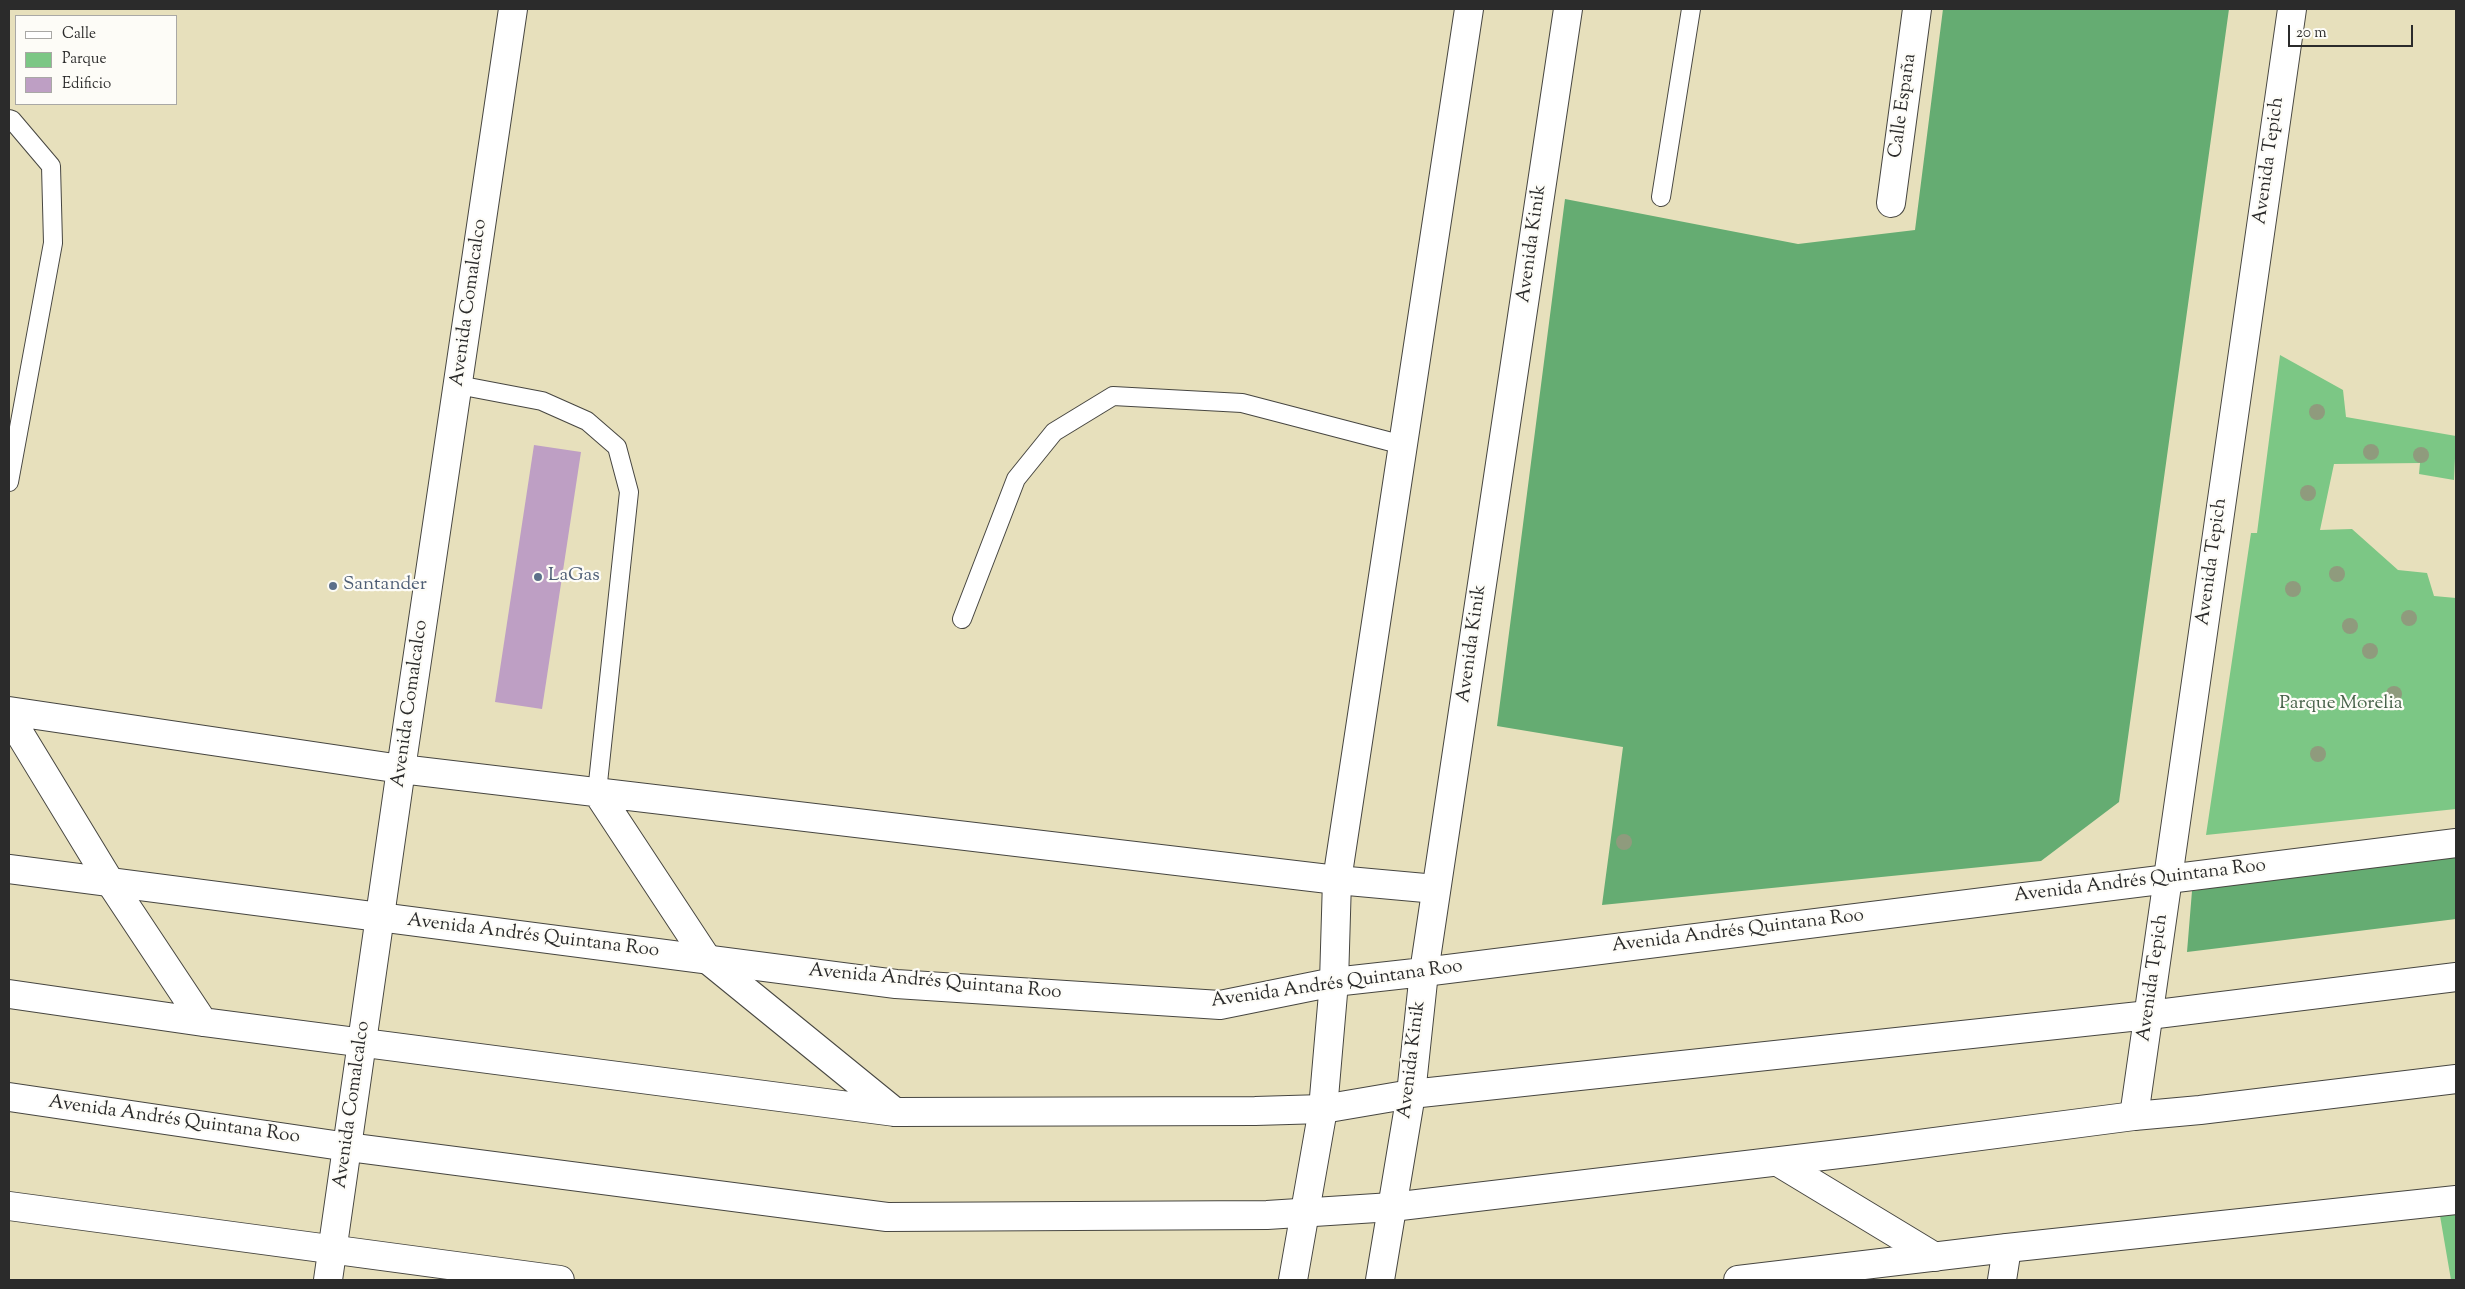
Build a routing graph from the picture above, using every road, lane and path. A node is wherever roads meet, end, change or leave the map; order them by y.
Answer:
1 (513, 9) edge
2 (1469, 9) edge
3 (1568, 9) edge
4 (1691, 9) edge
5 (1917, 9) edge
6 (2292, 9) edge
7 (9, 119) edge
8 (1661, 197) dead end
9 (1891, 203) dead end
10 (458, 385) junction
11 (1403, 444) junction
12 (9, 482) edge
13 (962, 619) dead end
14 (9, 711) edge
15 (9, 716) edge
16 (401, 768) junction
17 (597, 792) junction
18 (2456, 843) edge
19 (9, 868) edge
20 (2168, 878) junction
21 (1337, 880) junction
22 (110, 882) junction
23 (1436, 890) junction
24 (379, 917) junction
25 (707, 959) junction
26 (1424, 972) junction
27 (2456, 977) edge
28 (1334, 982) junction
29 (9, 994) edge
30 (2149, 1015) junction
31 (203, 1022) junction
32 (362, 1043) junction
33 (2456, 1079) edge
34 (1411, 1094) junction
35 (9, 1097) edge
36 (1323, 1109) junction
37 (895, 1112) junction
38 (2134, 1116) junction
39 (348, 1147) junction
40 (1778, 1162) junction
41 (2456, 1200) edge
42 (9, 1206) edge
43 (1392, 1207) junction
44 (1305, 1213) junction
45 (2007, 1248) junction
46 (332, 1250) junction
47 (1935, 1257) junction
48 (328, 1280) edge
49 (560, 1280) edge
50 (1293, 1280) edge
51 (1380, 1280) edge
52 (1738, 1280) edge
53 (2002, 1280) edge

1 - 10 street, Avenida Comalcalco
2 - 11 street
3 - 23 street, Avenida Kinik
4 - 8 lane
5 - 9 street, Calle España
6 - 20 street, Avenida Tepich
7 - 12 lane
10 - 16 street, Avenida Comalcalco
10 - 17 lane
11 - 13 lane
11 - 21 street
14 - 16 street
15 - 22 street
16 - 17 street
16 - 24 street, Avenida Comalcalco
17 - 21 street
17 - 25 street
18 - 20 street, Avenida Andrés Quintana Roo
19 - 22 street, Avenida Andrés Quintana Roo
20 - 26 street, Avenida Andrés Quintana Roo
20 - 30 street, Avenida Tepich
21 - 23 street
21 - 28 street
22 - 24 street, Avenida Andrés Quintana Roo
22 - 31 street
23 - 26 street, Avenida Kinik
24 - 25 street, Avenida Andrés Quintana Roo
24 - 32 street, Avenida Comalcalco
25 - 28 street, Avenida Andrés Quintana Roo
25 - 37 street
26 - 28 street, Avenida Andrés Quintana Roo
26 - 34 street, Avenida Kinik
27 - 30 street
28 - 36 street
29 - 31 street
30 - 34 street
30 - 38 street, Avenida Tepich
31 - 32 street
32 - 37 street
32 - 39 street, Avenida Comalcalco
33 - 38 street, Avenida Andrés Quintana Roo
34 - 36 street
34 - 43 street, Avenida Kinik
35 - 39 street, Avenida Andrés Quintana Roo
36 - 37 street
36 - 44 street
38 - 40 street, Avenida Andrés Quintana Roo
39 - 44 street, Avenida Andrés Quintana Roo
39 - 46 street, Avenida Comalcalco
40 - 43 street, Avenida Andrés Quintana Roo
40 - 47 street
41 - 45 street
42 - 46 street
43 - 44 street, Avenida Andrés Quintana Roo
43 - 51 street, Avenida Kinik
44 - 50 street
45 - 47 street
45 - 53 street
46 - 48 street, Avenida Comalcalco
46 - 49 street
47 - 52 street

